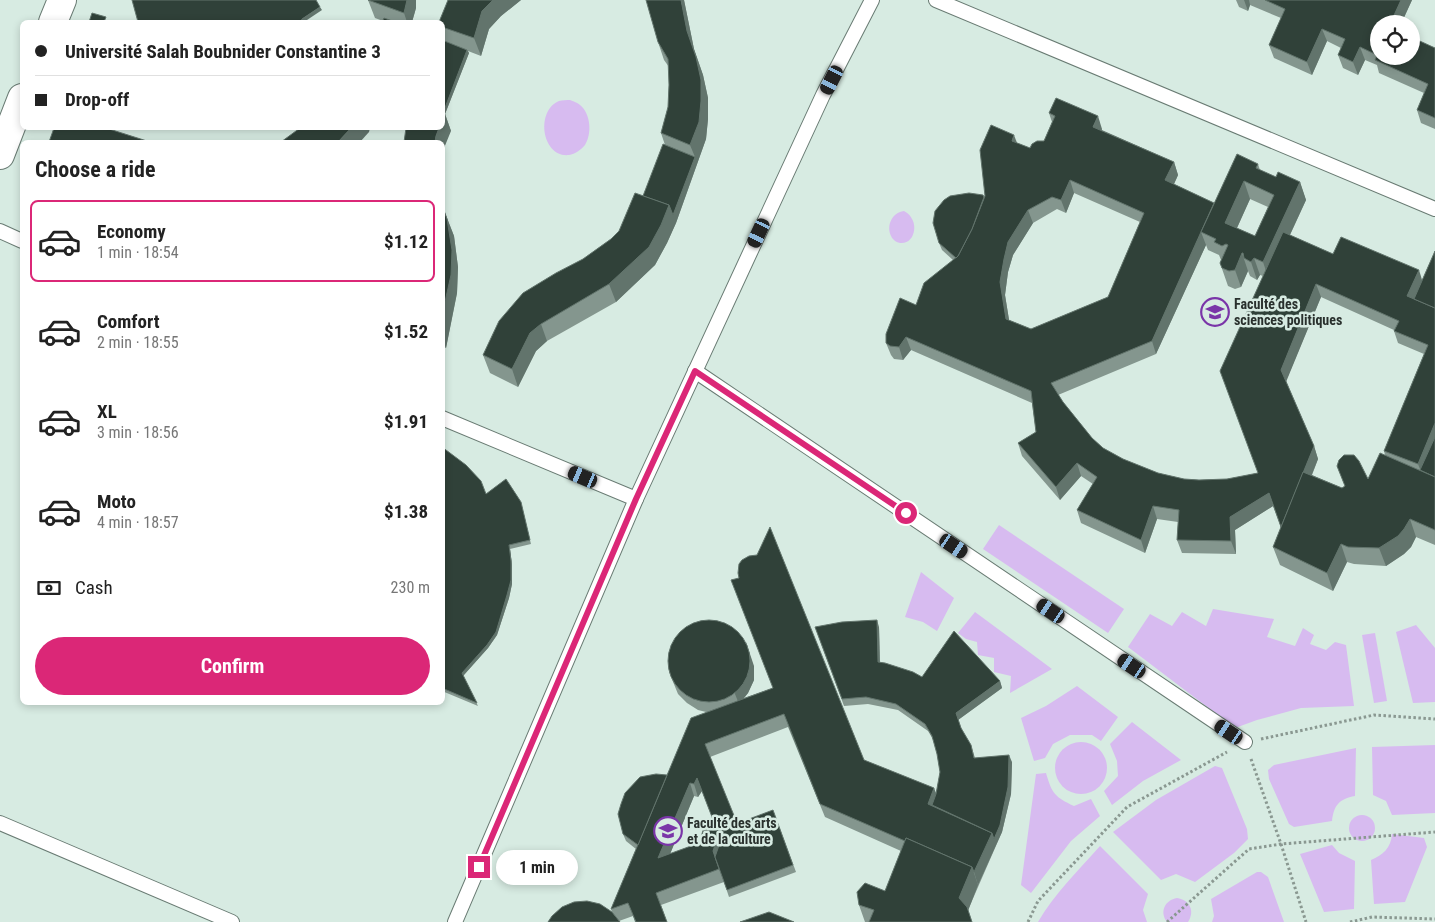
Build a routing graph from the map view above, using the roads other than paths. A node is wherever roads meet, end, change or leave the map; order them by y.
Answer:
1 (62, 0) edge
2 (872, 0) edge
3 (936, 0) edge
4 (54, 20) edge
5 (20, 103) edge
6 (0, 154) edge
7 (1435, 209) edge
8 (0, 231) edge
9 (20, 241) edge
10 (695, 371) junction
11 (445, 419) edge
12 (636, 499) junction
13 (1245, 742) road end
14 (0, 822) edge
15 (232, 922) edge
16 (456, 922) edge

1 - 4 main road
2 - 10 lane
3 - 7 lane
5 - 6 main road
8 - 9 lane
10 - 12 lane
10 - 13 lane
11 - 12 lane
12 - 16 lane
14 - 15 lane

